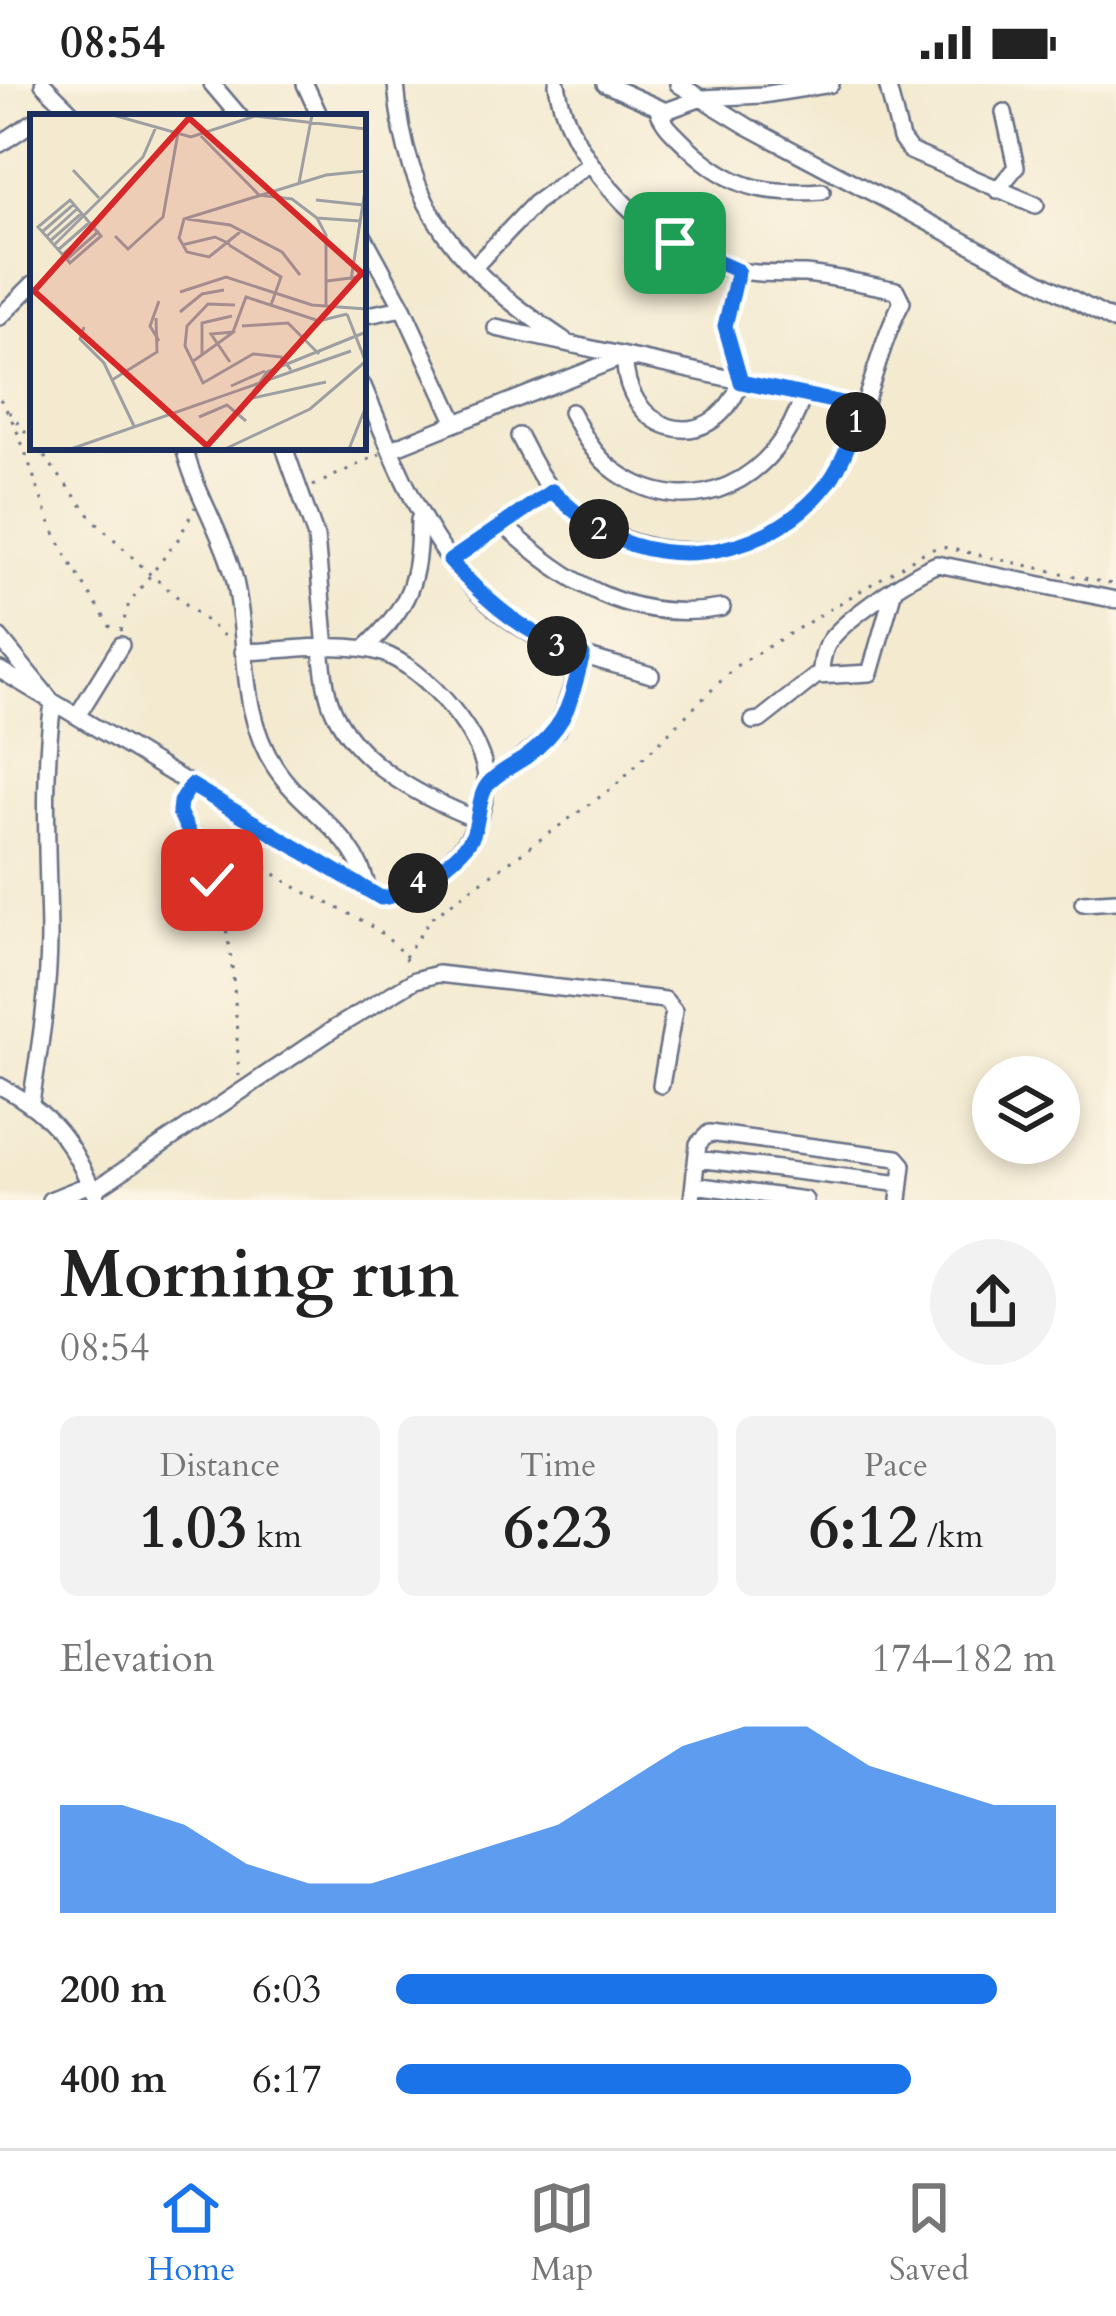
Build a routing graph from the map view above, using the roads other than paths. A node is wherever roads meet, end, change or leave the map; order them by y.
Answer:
1 (44, 84) edge
2 (304, 84) edge
3 (396, 84) edge
4 (556, 84) edge
5 (604, 84) edge
6 (678, 84) edge
7 (887, 84) edge
8 (820, 85) edge
9 (219, 87) edge
10 (702, 98) junction
11 (61, 104) junction
12 (658, 110) junction
13 (1004, 112) dead end
14 (46, 114) edge
15 (73, 114) edge
16 (233, 114) edge
17 (319, 114) edge
18 (30, 124) edge
19 (0, 144) edge
20 (590, 163) junction
21 (997, 190) junction
22 (822, 191) dead end
23 (1036, 205) dead end
24 (366, 240) edge
25 (472, 268) junction
26 (738, 271) junction
27 (30, 287) edge
28 (403, 308) junction
29 (366, 315) edge
30 (0, 317) edge
31 (1116, 322) edge
32 (496, 328) dead end
33 (572, 345) junction
34 (625, 356) junction
35 (741, 382) junction
36 (366, 393) edge
37 (803, 394) junction
38 (861, 407) junction
39 (571, 412) dead end
40 (456, 423) junction
41 (519, 436) dead end
42 (391, 449) junction
43 (185, 450) edge
44 (285, 450) edge
45 (552, 491) junction
46 (419, 518) junction
47 (502, 523) junction
48 (450, 561) junction
49 (893, 592) junction
50 (1116, 600) edge
51 (722, 608) dead end
52 (0, 638) edge
53 (121, 645) road end
54 (324, 649) junction
55 (364, 649) junction
56 (243, 652) junction
57 (583, 655) junction
58 (0, 670) edge
59 (820, 674) junction
60 (651, 675) dead end
61 (53, 703) junction
62 (77, 716) junction
63 (753, 721) dead end
64 (486, 786) junction
65 (478, 820) junction
66 (368, 891) junction
67 (1116, 901) edge
68 (1083, 903) dead end
69 (661, 1085) dead end
70 (0, 1086) edge
71 (31, 1102) junction
72 (697, 1159) junction
73 (94, 1192) edge
74 (693, 1192) edge
75 (900, 1192) edge
76 (50, 1200) edge
77 (806, 1200) edge

1 - 11 street
2 - 17 street
3 - 25 street
4 - 20 street
5 - 12 street
6 - 10 street
7 - 21 street
8 - 10 street
9 - 16 street
10 - 12 street
10 - 31 street
11 - 14 street
11 - 15 street
12 - 22 street
13 - 21 street
18 - 19 street
20 - 25 street
20 - 26 street
21 - 23 street
24 - 28 street
25 - 33 street
26 - 35 street
26 - 38 street
27 - 30 street
28 - 29 street
28 - 40 street
32 - 33 street
33 - 34 street
34 - 35 street
34 - 35 street
34 - 40 street
35 - 37 street
36 - 42 street
37 - 38 street
37 - 39 street
38 - 45 street
40 - 42 street
41 - 45 street
42 - 46 street
43 - 56 street
44 - 54 street
45 - 47 street
46 - 48 street
46 - 55 street
47 - 48 street
47 - 51 street
48 - 57 street
49 - 50 street
49 - 59 street
49 - 59 street
52 - 61 street
53 - 62 street
54 - 55 street
54 - 56 street
54 - 65 street
55 - 64 street
56 - 66 street
57 - 60 street
57 - 64 street
58 - 61 street
59 - 63 street
61 - 62 street
61 - 71 street
62 - 66 street
64 - 65 street
65 - 66 street
67 - 68 street
69 - 73 street
70 - 71 street
71 - 73 street
72 - 74 street
72 - 75 street
72 - 75 street
73 - 76 street
74 - 77 street

